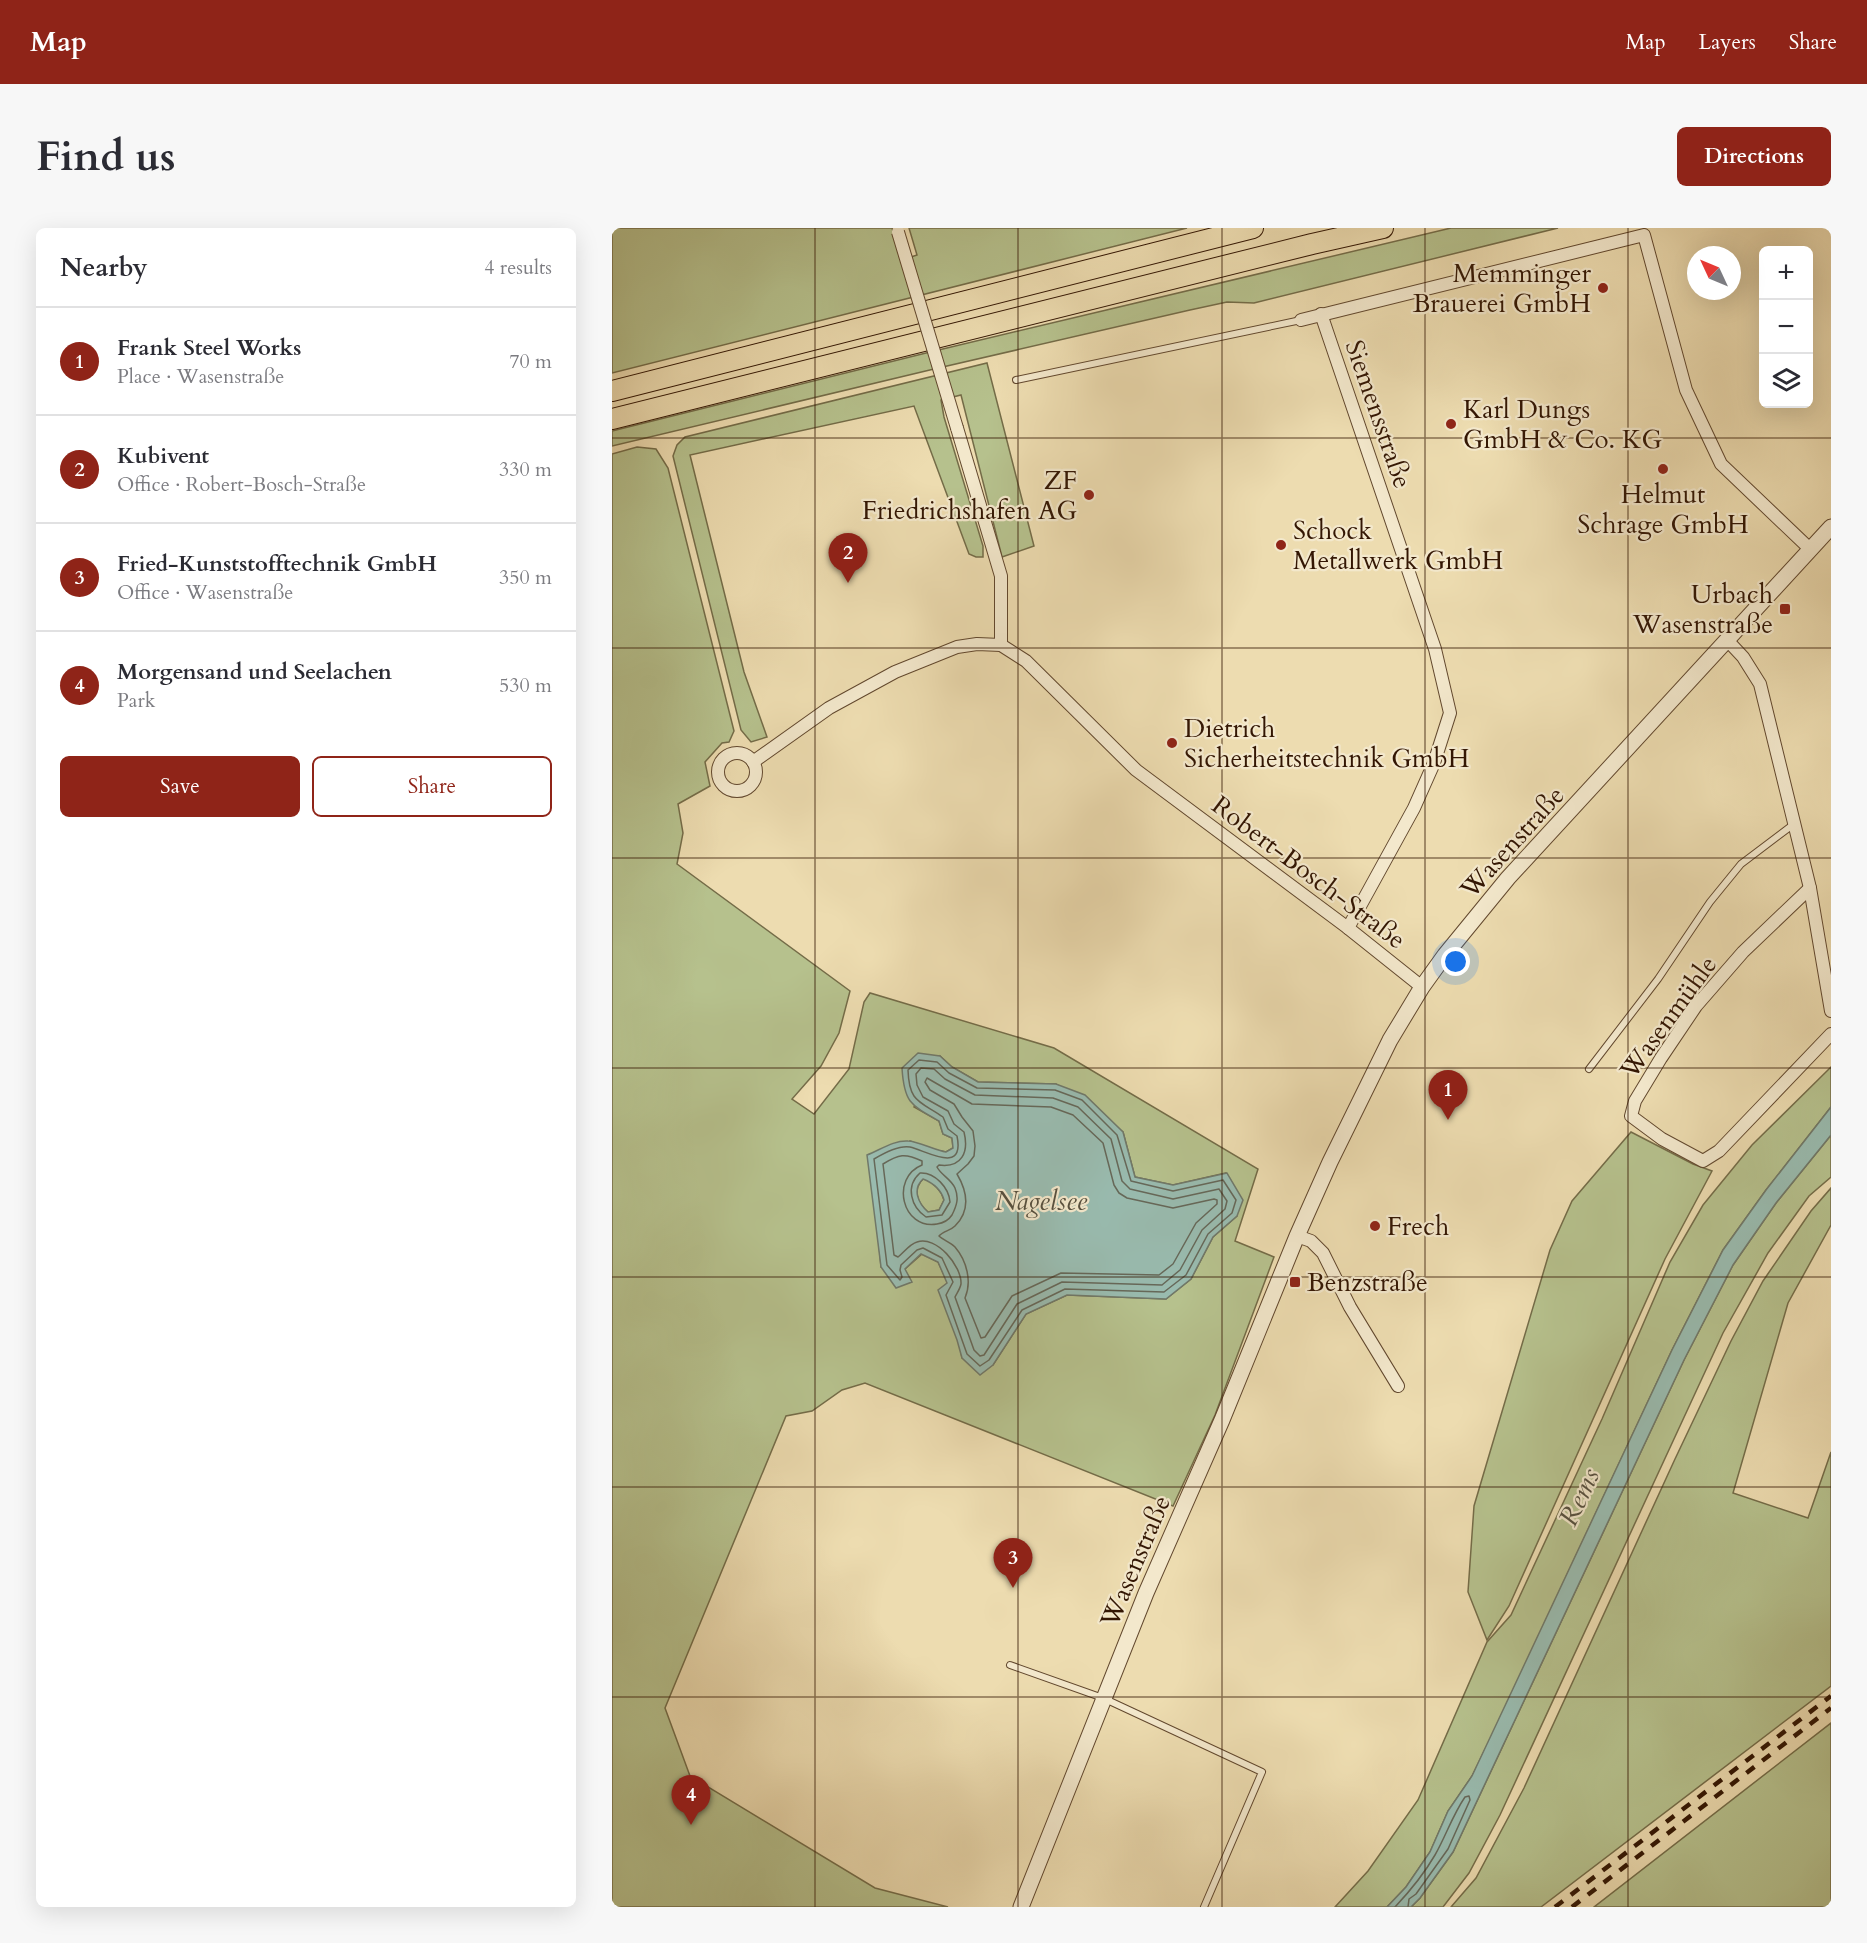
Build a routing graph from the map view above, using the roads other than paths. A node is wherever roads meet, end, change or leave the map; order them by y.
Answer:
1 (1253, 228) edge
2 (1383, 228) edge
3 (898, 230) edge
4 (1321, 314) junction
5 (1301, 320) joint
6 (1016, 380) dead end
7 (612, 391) edge
8 (612, 419) edge
9 (1831, 527) edge
10 (1810, 549) junction
11 (1728, 641) junction
12 (1001, 645) junction
13 (753, 762) dead end
14 (1794, 823) junction
15 (1810, 888) junction
16 (1348, 928) junction
17 (1422, 987) junction
18 (1831, 1011) edge
19 (1831, 1034) edge
20 (1589, 1069) dead end
21 (1297, 1236) junction
22 (1398, 1386) dead end
23 (1010, 1665) dead end
24 (1103, 1698) junction
25 (1021, 1907) edge
26 (1204, 1907) edge

1 - 7 highway
2 - 8 highway
3 - 12 street, bridge
4 - 5 street
4 - 10 street
4 - 16 street, Siemensstraße
5 - 6 lane
9 - 10 street, Wasenstraße
10 - 11 street, Wasenstraße
11 - 14 street
11 - 17 street, Wasenstraße
12 - 13 street
12 - 16 street, Robert-Bosch-Straße
14 - 15 street
14 - 20 lane
15 - 18 street
15 - 19 street, Wasenmühle
16 - 17 street, Robert-Bosch-Straße
17 - 21 street, Wasenstraße
21 - 22 street
21 - 24 street, Wasenstraße
23 - 24 lane
24 - 25 street, Wasenstraße
24 - 26 lane

